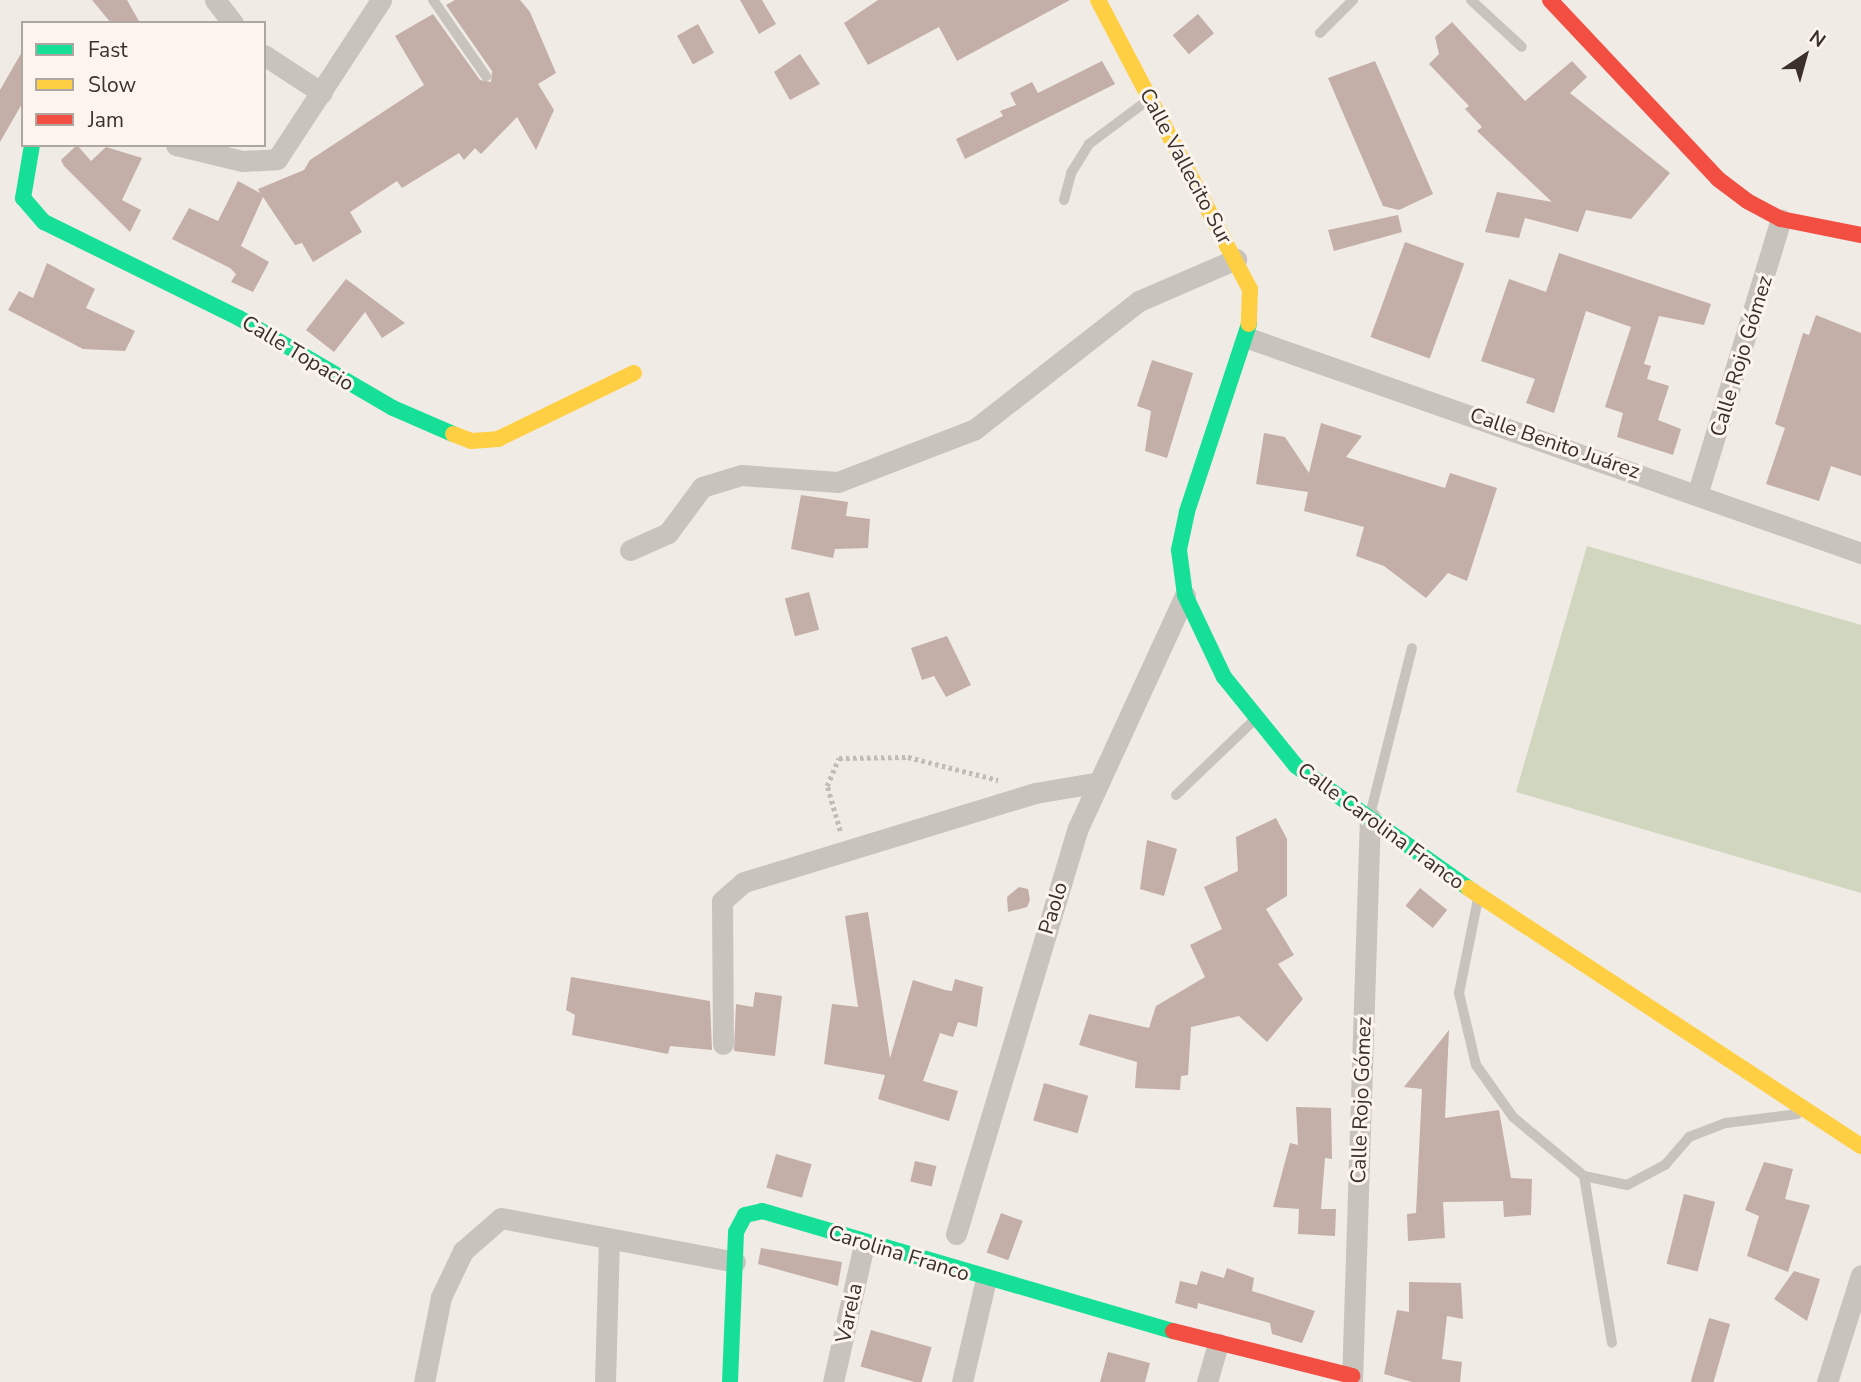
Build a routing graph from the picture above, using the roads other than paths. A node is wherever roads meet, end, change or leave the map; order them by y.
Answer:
1 (215, 0) edge
2 (381, 0) edge
3 (433, 0) edge
4 (1098, 0) edge
5 (1353, 0) edge
6 (1471, 0) edge
7 (1550, 0) edge
8 (231, 21) edge
9 (1320, 33) dead end
10 (1522, 47) dead end
11 (266, 56) edge
12 (486, 76) dead end
13 (322, 93) junction
14 (1150, 98) junction
15 (32, 147) edge
16 (187, 147) edge
17 (1064, 200) dead end
18 (1781, 219) junction
19 (1861, 236) edge
20 (1236, 259) junction
21 (1248, 338) junction
22 (634, 373) dead end
23 (1698, 492) junction
24 (631, 550) dead end
25 (1861, 553) edge
26 (1185, 595) junction
27 (1412, 648) dead end
28 (1254, 720) junction
29 (1095, 783) junction
30 (1176, 795) dead end
31 (1370, 817) junction
32 (1479, 896) junction
33 (723, 1044) dead end
34 (1810, 1112) junction
35 (1861, 1146) edge
36 (1584, 1177) junction
37 (956, 1234) dead end
38 (609, 1241) junction
39 (864, 1244) junction
40 (735, 1262) junction
41 (1861, 1275) edge
42 (986, 1279) junction
43 (1612, 1343) dead end
44 (1219, 1344) junction
45 (1352, 1379) edge
46 (604, 1380) edge
47 (424, 1382) edge
48 (730, 1382) edge
49 (834, 1382) edge
50 (962, 1382) edge
51 (1207, 1382) edge
52 (1827, 1382) edge

1 - 8 street
2 - 13 street
3 - 12 lane
4 - 14 street, Calle Vallecito Sur
5 - 9 lane
6 - 10 lane
7 - 18 street
11 - 13 street
13 - 16 street
14 - 17 lane
14 - 20 street, Calle Vallecito Sur
15 - 22 street, Calle Topacio
18 - 19 street
18 - 23 street, Calle Rojo Gómez
20 - 21 street, Calle Vallecito Sur
20 - 24 street
21 - 23 street, Calle Benito Juárez
21 - 26 street, Calle Carolina Franco
23 - 25 street, Calle Benito Juárez
26 - 28 street, Calle Carolina Franco
26 - 29 street, Paolo
27 - 31 lane
28 - 30 lane
28 - 31 street, Calle Carolina Franco
29 - 33 street
29 - 37 street, Paolo
31 - 32 street, Calle Carolina Franco
31 - 45 street, Calle Rojo Gómez
32 - 34 street, Calle Carolina Franco
32 - 36 lane
34 - 35 street, Calle Carolina Franco
34 - 36 lane
36 - 43 lane
38 - 40 street
38 - 46 street
38 - 47 street
39 - 40 street, Carolina Franco
39 - 42 street, Carolina Franco
39 - 49 street, Varela
40 - 48 street, Carolina Franco
41 - 52 street
42 - 44 street, Carolina Franco
42 - 50 street
44 - 45 street, Carolina Franco
44 - 51 street

